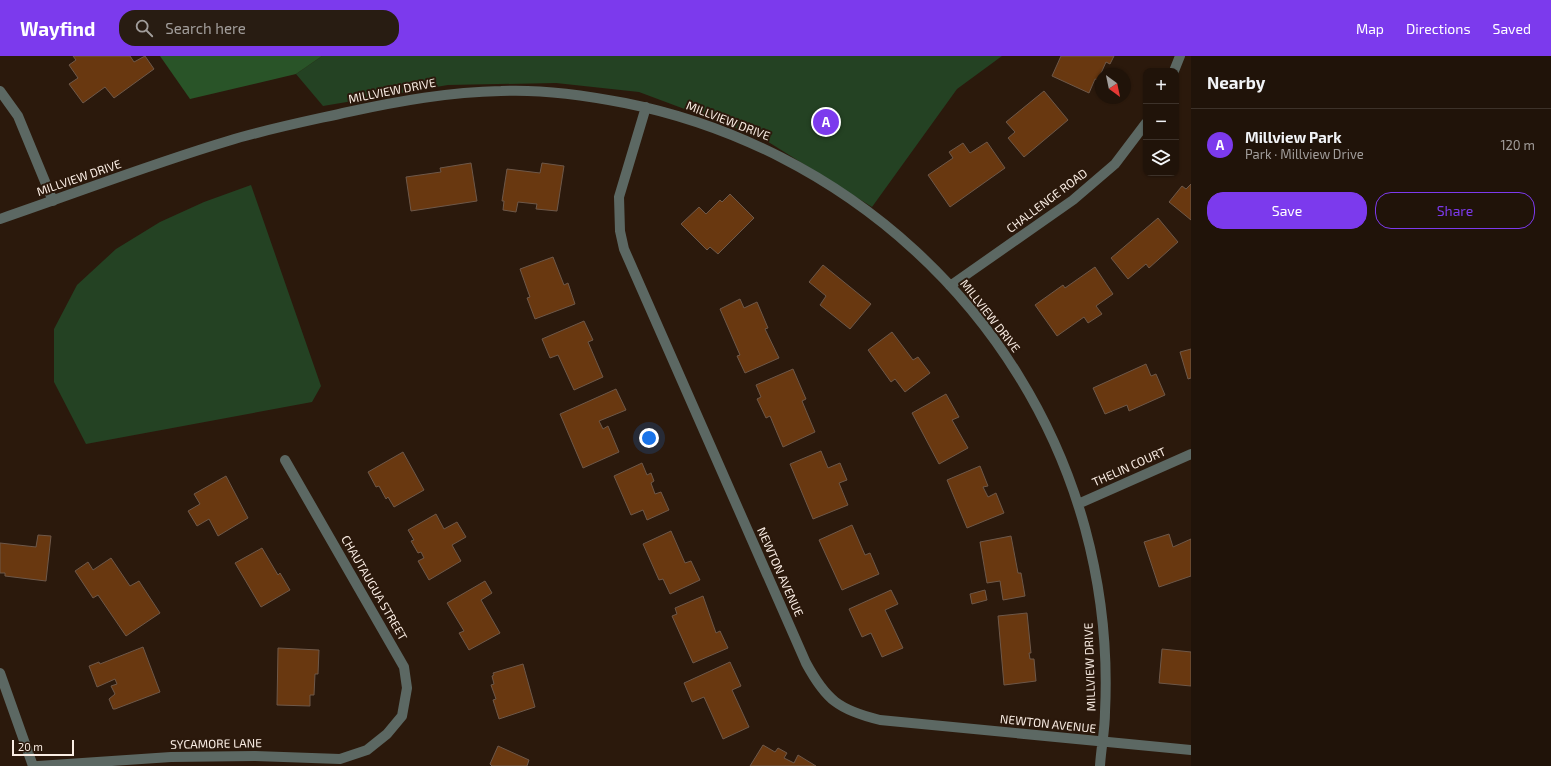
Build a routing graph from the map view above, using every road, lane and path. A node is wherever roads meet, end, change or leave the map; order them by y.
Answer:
1 (1180, 56) edge
2 (1175, 68) edge
3 (0, 91) edge
4 (646, 107) junction
5 (1143, 126) edge
6 (53, 201) junction
7 (0, 219) edge
8 (950, 286) junction
9 (1191, 454) edge
10 (285, 460) dead end
11 (1078, 504) junction
12 (0, 674) edge
13 (387, 734) joint
14 (1102, 742) junction
15 (1191, 750) edge
16 (33, 766) edge
17 (38, 766) edge
18 (1100, 766) edge

1 - 2 street
3 - 6 street
4 - 6 street, MILLVIEW DRIVE
4 - 8 street, MILLVIEW DRIVE
4 - 14 street, NEWTON AVENUE
5 - 8 street, CHALLENGE ROAD
6 - 7 street, MILLVIEW DRIVE
8 - 11 street, MILLVIEW DRIVE
9 - 11 street, THELIN COURT
10 - 13 street, CHAUTAUGUA STREET
11 - 14 street, MILLVIEW DRIVE
12 - 16 street
13 - 17 street, SYCAMORE LANE
14 - 15 street, NEWTON AVENUE
14 - 18 street, MILLVIEW DRIVE

